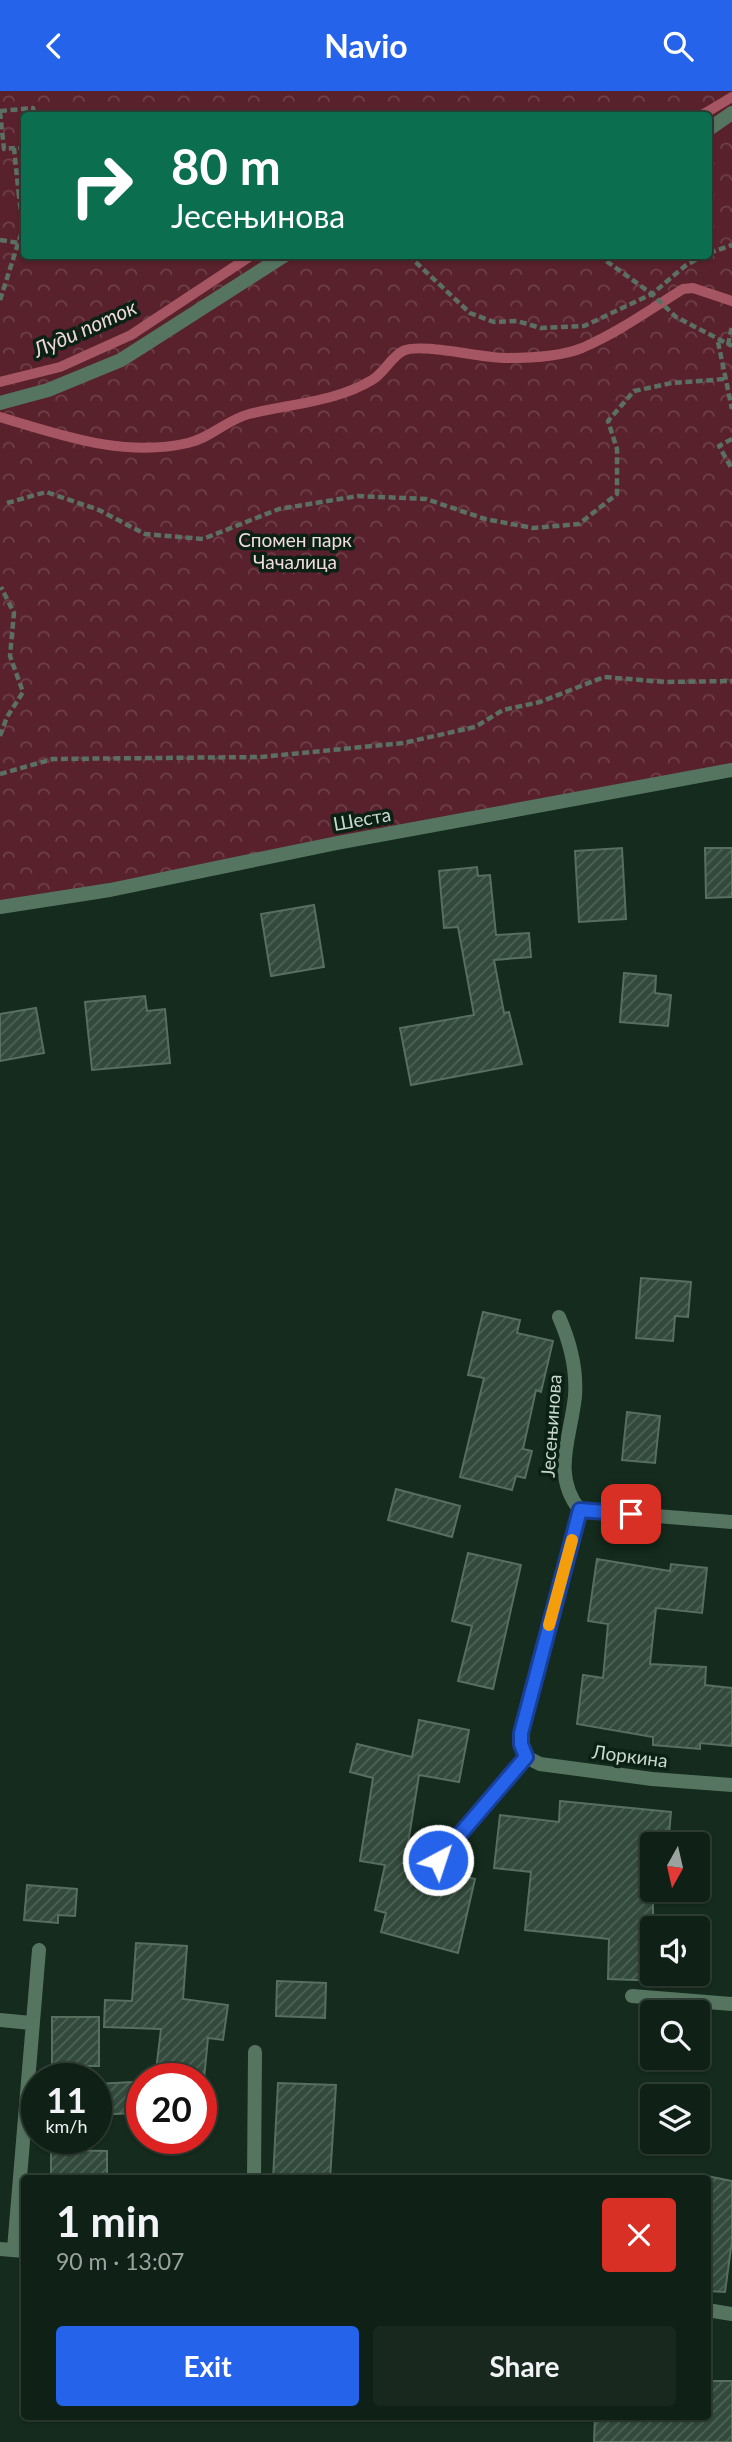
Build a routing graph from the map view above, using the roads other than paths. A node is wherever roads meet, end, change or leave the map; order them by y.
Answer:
1 (732, 113) edge
2 (712, 127) edge
3 (279, 259) edge
4 (0, 403) edge
5 (732, 770) edge
6 (0, 907) edge
7 (559, 1317) dead end
8 (580, 1510) junction
9 (732, 1522) edge
10 (526, 1757) junction
11 (732, 1785) edge
12 (438, 1860) dead end
13 (39, 1950) dead end
14 (632, 1996) dead end
15 (732, 2004) edge
16 (0, 2019) edge
17 (31, 2023) junction
18 (255, 2052) dead end
19 (254, 2175) edge
20 (13, 2250) edge
21 (711, 2311) edge
22 (732, 2314) edge

1 - 2 street
3 - 4 street
5 - 6 street, Шеста
7 - 8 street, Јесењинова
8 - 9 street
8 - 10 street
10 - 11 street, Лоркина
10 - 12 street
13 - 17 street
14 - 15 street
16 - 17 street
17 - 20 street
18 - 19 street
21 - 22 street

